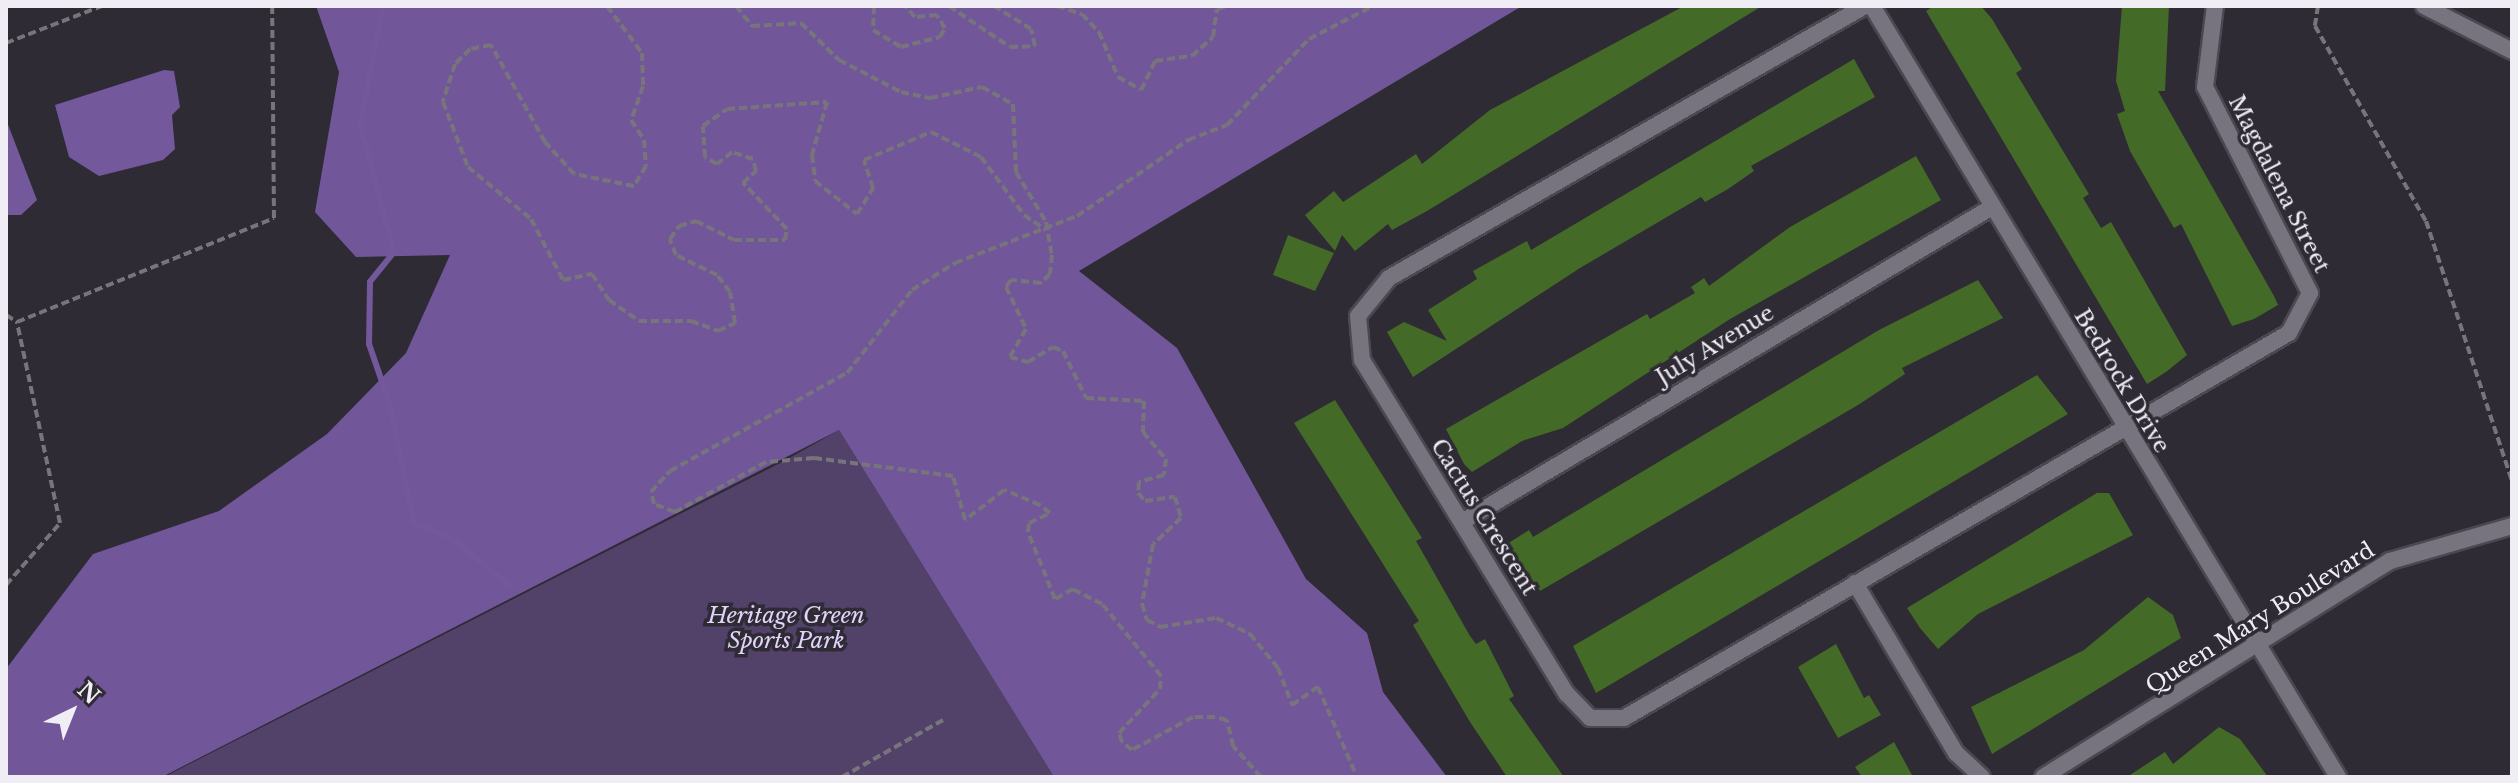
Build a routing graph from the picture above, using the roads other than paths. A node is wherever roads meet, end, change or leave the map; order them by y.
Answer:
1 (1865, 6) edge
2 (1872, 6) edge
3 (2215, 6) edge
4 (2424, 6) edge
5 (2512, 51) edge
6 (1992, 207) junction
7 (2123, 426) junction
8 (1462, 522) junction
9 (2512, 526) edge
10 (1855, 583) junction
11 (2257, 650) junction
12 (1982, 777) edge
13 (2043, 777) edge
14 (2338, 777) edge

1 - 8 street, Cactus Crescent
2 - 6 street, Bedrock Drive
3 - 7 street, Magdalena Street
4 - 5 street
6 - 7 street, Bedrock Drive
6 - 8 street, July Avenue
7 - 10 street, Cactus Crescent
7 - 11 street, Bedrock Drive
8 - 10 street, Cactus Crescent
9 - 11 street, Queen Mary Boulevard
10 - 12 street
11 - 13 street, Queen Mary Boulevard
11 - 14 street, Bedrock Drive

